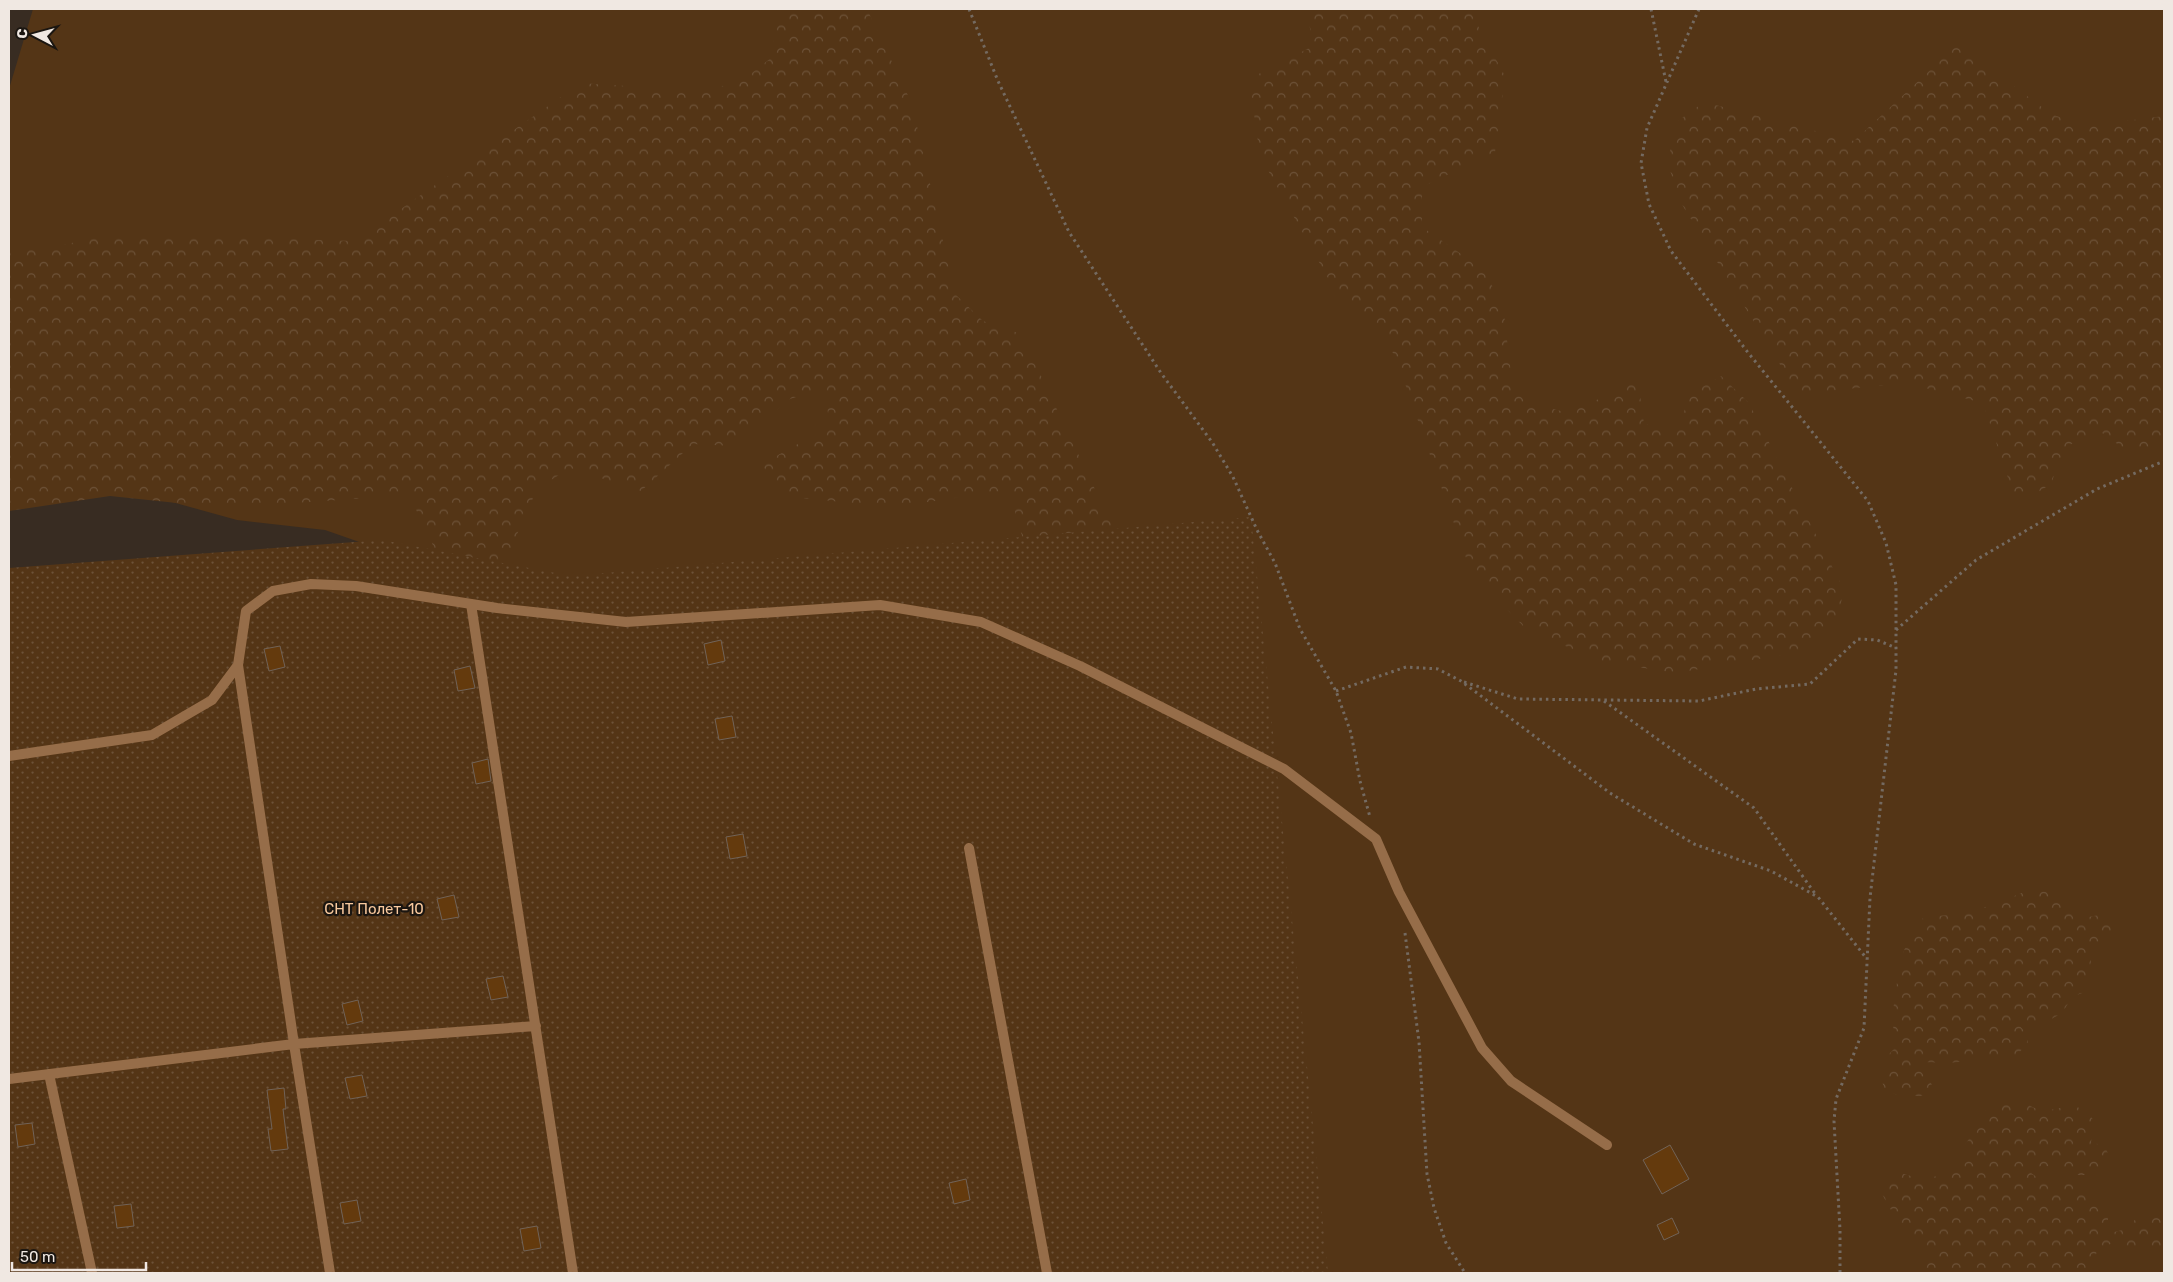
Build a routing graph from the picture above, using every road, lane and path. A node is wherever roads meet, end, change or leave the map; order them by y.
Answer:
1 (969, 9) edge
2 (1651, 9) edge
3 (1699, 9) edge
4 (1667, 83) junction
5 (2164, 461) edge
6 (471, 604) junction
7 (1896, 630) junction
8 (1896, 648) junction
9 (238, 666) junction
10 (1461, 681) junction
11 (1336, 691) junction
12 (1603, 700) junction
13 (9, 756) edge
14 (1376, 839) junction
15 (969, 848) dead end
16 (1818, 897) junction
17 (1404, 929) dead end
18 (1867, 960) junction
19 (536, 1026) junction
20 (294, 1044) junction
21 (49, 1074) junction
22 (9, 1079) edge
23 (1607, 1145) dead end
24 (92, 1273) edge
25 (330, 1273) edge
26 (573, 1273) edge
27 (1047, 1273) edge
28 (1465, 1273) edge
29 (1840, 1273) edge

1 - 11 path
2 - 4 path
3 - 4 path
4 - 7 path
5 - 7 path
6 - 9 lane
6 - 14 lane
6 - 19 lane
7 - 8 path
8 - 12 path
8 - 18 path
9 - 13 lane
9 - 20 lane
10 - 11 path
10 - 12 path
10 - 16 path
11 - 14 path
12 - 16 path
14 - 23 lane
15 - 27 lane
16 - 18 path
17 - 28 path
18 - 29 path
19 - 20 lane
19 - 26 lane
20 - 21 lane
20 - 25 lane
21 - 22 lane
21 - 24 lane

